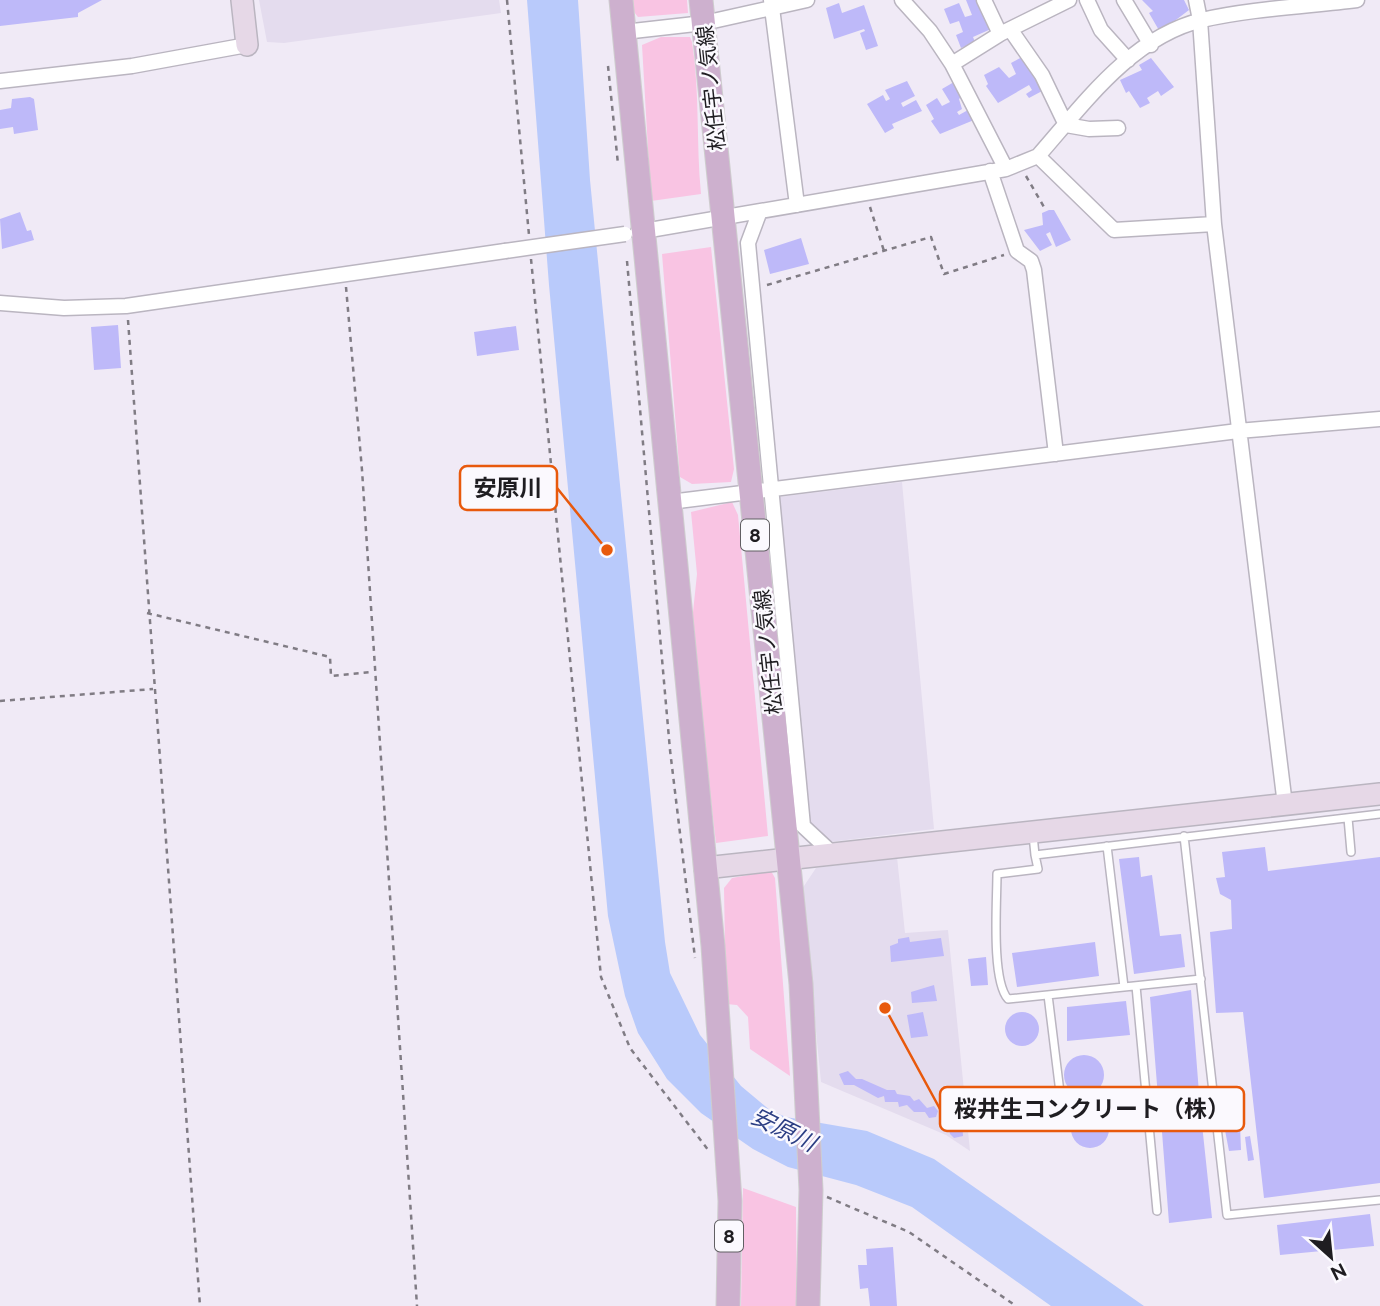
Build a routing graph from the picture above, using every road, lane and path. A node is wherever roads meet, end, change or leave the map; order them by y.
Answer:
1 (242, 0) edge
2 (507, 0) edge
3 (621, 0) edge
4 (807, 0) edge
5 (923, 0) edge
6 (984, 0) edge
7 (1069, 0) edge
8 (1087, 0) edge
9 (1124, 0) edge
10 (1196, 0) edge
11 (1357, 0) edge
12 (905, 4) edge
13 (772, 5) edge
14 (703, 11) edge
15 (1200, 20) junction
16 (1005, 31) junction
17 (624, 32) junction
18 (247, 45) joint
19 (1150, 45) junction
20 (1128, 60) junction
21 (608, 61) dead end
22 (952, 64) junction
23 (0, 81) edge
24 (1066, 125) junction
25 (1118, 128) dead end
26 (1038, 156) junction
27 (618, 166) dead end
28 (1012, 166) junction
29 (990, 171) junction
30 (866, 193) junction
31 (797, 205) junction
32 (1044, 207) dead end
33 (760, 211) junction
34 (725, 217) junction
35 (1214, 223) junction
36 (634, 233) junction
37 (530, 242) dead end
38 (884, 251) junction
39 (1017, 251) junction
40 (531, 256) dead end
41 (346, 276) junction
42 (752, 290) junction
43 (0, 303) edge
44 (126, 306) junction
45 (1380, 419) edge
46 (1238, 431) junction
47 (1056, 454) junction
48 (760, 489) junction
49 (670, 502) junction
50 (147, 613) junction
51 (373, 672) junction
52 (153, 689) junction
53 (0, 701) edge
54 (1380, 794) edge
55 (1285, 805) junction
56 (1380, 814) edge
57 (1348, 818) junction
58 (1033, 832) junction
59 (1184, 836) junction
60 (1107, 846) junction
61 (1351, 852) dead end
62 (832, 853) junction
63 (1035, 855) junction
64 (788, 858) junction
65 (705, 868) junction
66 (696, 968) dead end
67 (1200, 979) junction
68 (1136, 986) junction
69 (1124, 987) junction
70 (1048, 995) junction
71 (1214, 1099) junction
72 (1147, 1105) junction
73 (1064, 1125) dead end
74 (720, 1161) junction
75 (811, 1190) junction
76 (1380, 1200) edge
77 (1157, 1211) dead end
78 (200, 1306) edge
79 (417, 1306) edge
80 (728, 1306) edge
81 (808, 1306) edge
82 (1016, 1306) edge

1 - 18 street
2 - 37 path
3 - 17 main road, 8
4 - 13 street
5 - 12 street
6 - 16 street
7 - 16 street
8 - 20 street
9 - 19 street
10 - 15 street
11 - 15 street
12 - 22 street
13 - 14 street
13 - 31 street
14 - 17 street
14 - 34 main road, 松任宇ノ気線 / 8
15 - 19 street
15 - 35 street
16 - 22 street
16 - 24 street
17 - 36 main road, 8
18 - 23 street
19 - 20 street
20 - 24 street
21 - 27 path
22 - 28 street
24 - 25 street
24 - 26 street
26 - 28 street
26 - 35 street
28 - 29 street
28 - 32 path
29 - 30 street
29 - 39 street
30 - 31 street
30 - 38 path
31 - 33 street
33 - 34 street
33 - 42 street
34 - 36 street
34 - 48 main road, 松任宇ノ気線 / 8
35 - 46 street
36 - 41 street, bridge
36 - 49 main road, 8
36 - 66 path
38 - 39 path
38 - 42 path
39 - 47 street
40 - 74 path
41 - 44 street
41 - 51 path
42 - 48 street
43 - 44 street
44 - 50 path
45 - 46 street
46 - 47 street
46 - 55 street
47 - 48 street
48 - 49 street
48 - 62 street
48 - 64 main road, 松任宇ノ気線 / 8
49 - 65 main road, 8
50 - 51 path
50 - 52 path
51 - 79 path
52 - 53 path
52 - 78 path
54 - 55 street
55 - 58 street
56 - 57 lane
57 - 59 lane
57 - 61 lane
58 - 62 street
58 - 63 lane
59 - 60 lane
59 - 67 lane
60 - 63 lane
60 - 69 lane
62 - 64 street
63 - 70 lane
64 - 65 street
64 - 75 main road, 松任宇ノ気線 / 8
65 - 74 main road, 8
67 - 68 lane
67 - 71 lane
68 - 69 lane
68 - 72 lane
69 - 70 lane
70 - 73 lane
71 - 72 lane
71 - 76 lane
72 - 77 lane
74 - 80 main road, 8
75 - 81 main road, 松任宇ノ気線 / 8
75 - 82 path

